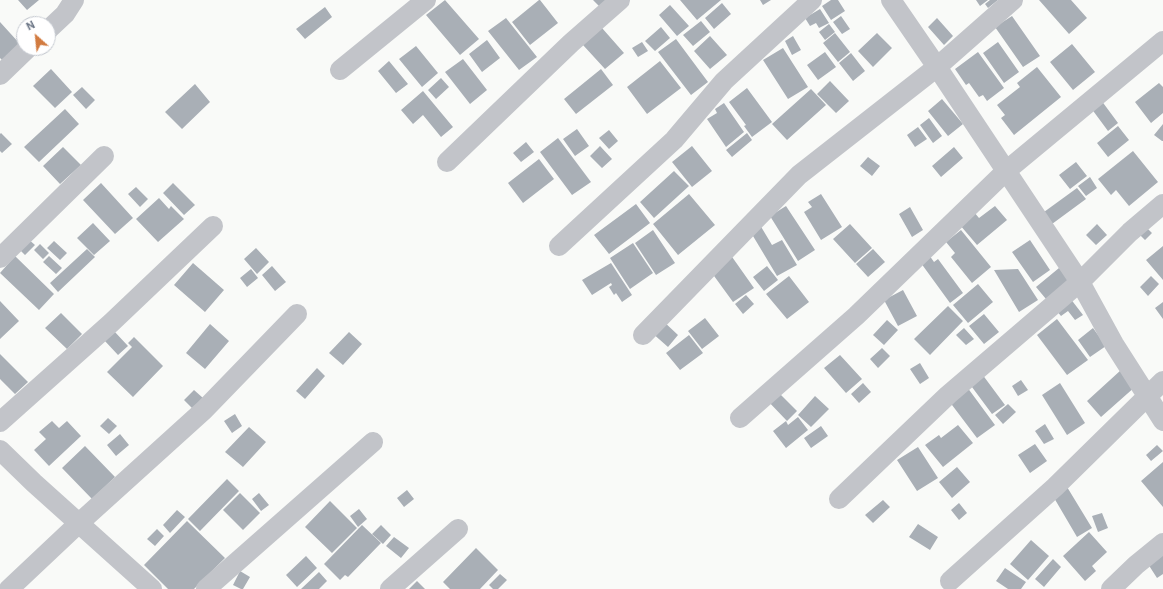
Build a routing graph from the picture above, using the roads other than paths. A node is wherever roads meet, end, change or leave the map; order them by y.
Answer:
1 (74, 0) edge
2 (426, 0) edge
3 (620, 0) edge
4 (812, 0) edge
5 (891, 0) edge
6 (1013, 0) edge
7 (56, 22) edge
8 (1163, 41) edge
9 (20, 56) edge
10 (937, 67) junction
11 (340, 70) dead end
12 (0, 75) edge
13 (104, 156) dead end
14 (447, 162) dead end
15 (1006, 171) junction
16 (1163, 204) edge
17 (213, 226) dead end
18 (560, 246) dead end
19 (0, 258) edge
20 (1080, 282) junction
21 (297, 314) dead end
22 (643, 335) dead end
23 (1163, 381) edge
24 (1147, 396) junction
25 (740, 418) dead end
26 (1163, 421) edge
27 (0, 422) edge
28 (373, 442) dead end
29 (0, 450) edge
30 (840, 499) dead end
31 (78, 524) junction
32 (458, 529) dead end
33 (1163, 543) edge
34 (950, 581) dead end
35 (9, 589) edge
36 (152, 589) edge
37 (206, 589) edge
38 (390, 589) edge
39 (1111, 589) edge

1 - 7 street
2 - 11 street
3 - 14 street
4 - 18 street
5 - 10 street
6 - 10 street
8 - 15 street
9 - 12 street
10 - 15 street
10 - 22 street
13 - 19 street
15 - 20 street
15 - 25 street
16 - 20 street
17 - 27 street
20 - 24 street
20 - 30 street
21 - 31 street
23 - 24 street
24 - 26 street
24 - 34 street
28 - 37 street
29 - 31 street
31 - 35 street
31 - 36 street
32 - 38 street
33 - 39 street

